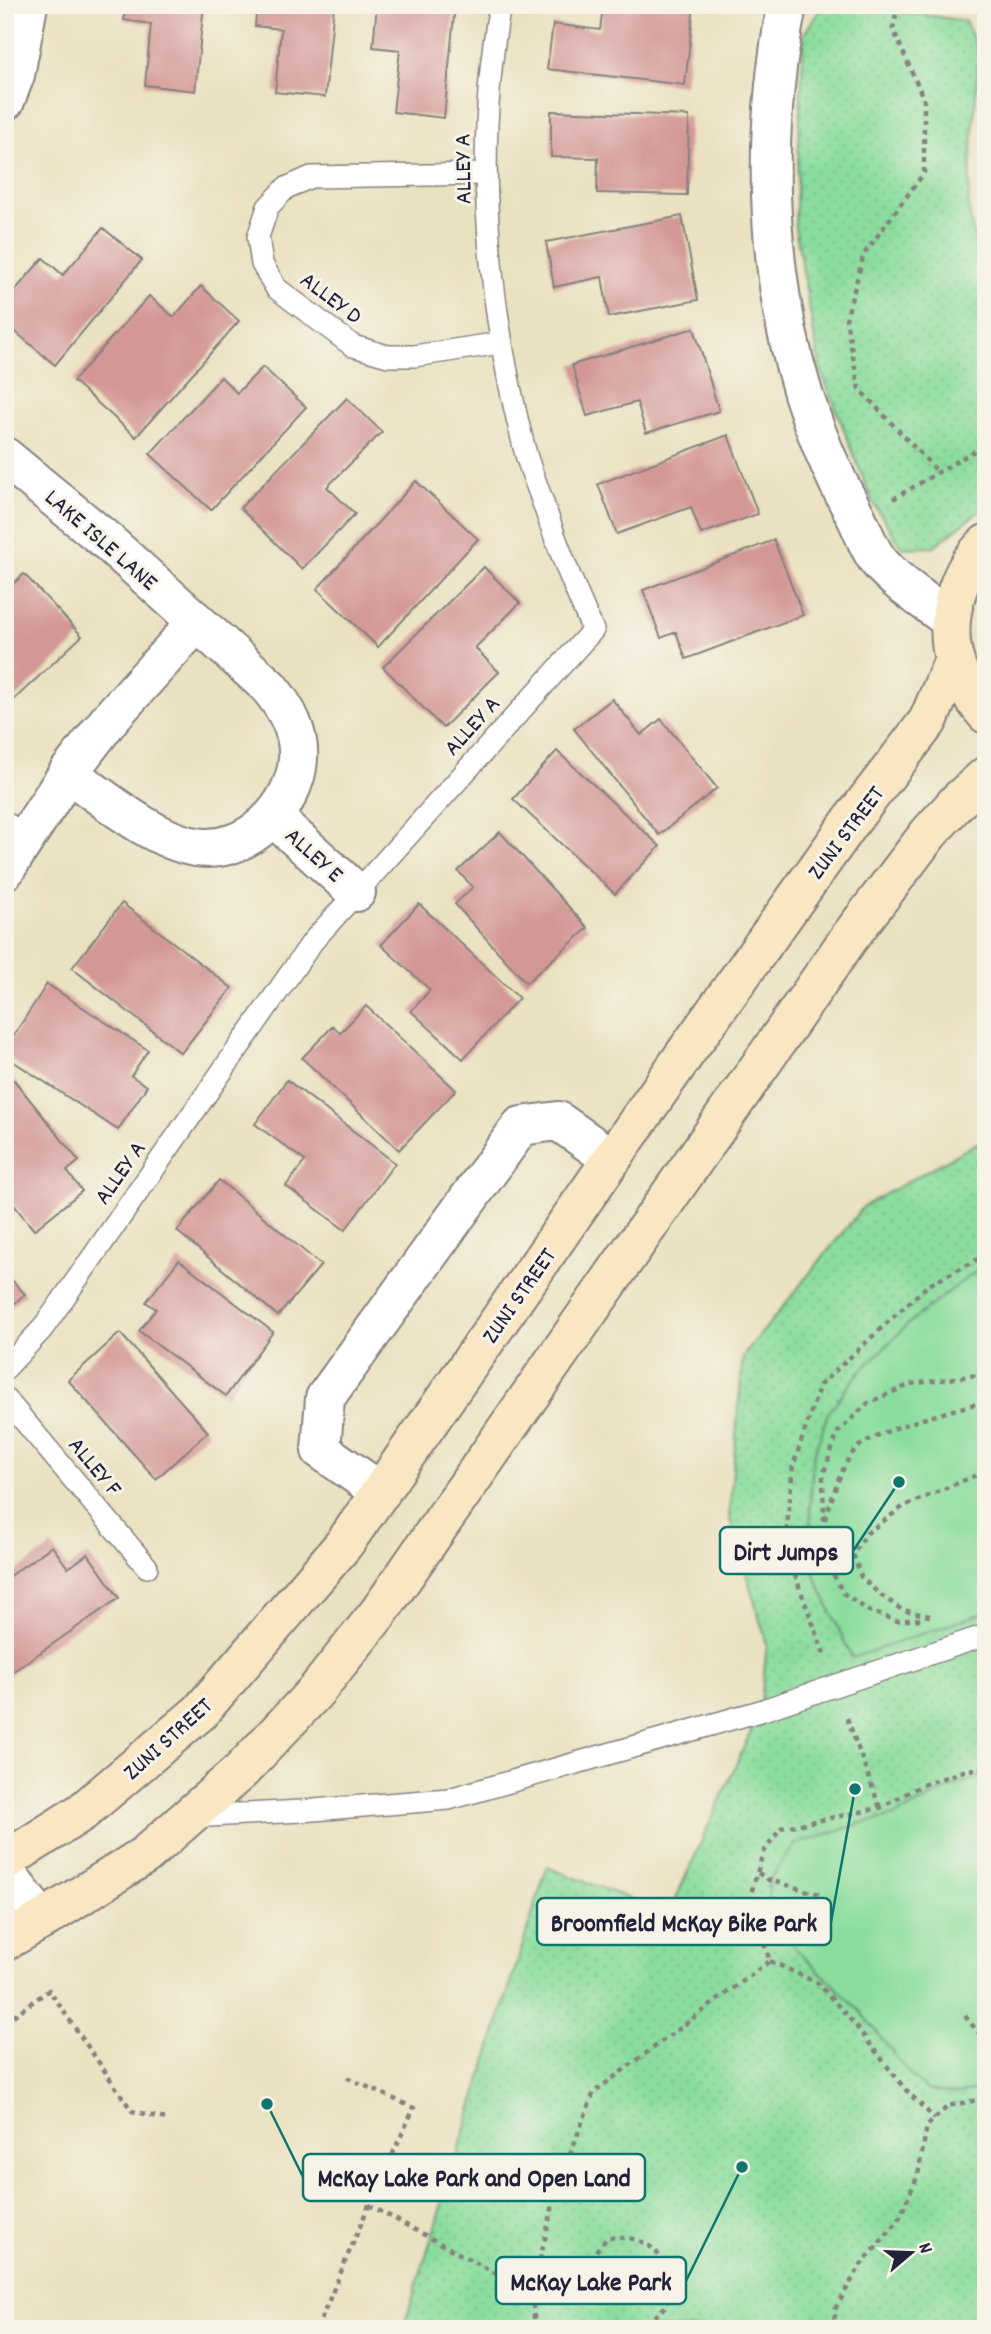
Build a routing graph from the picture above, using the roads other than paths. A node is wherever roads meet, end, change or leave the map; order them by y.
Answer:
1 (28, 5) edge
2 (500, 5) edge
3 (788, 5) edge
4 (5, 102) edge
5 (486, 174) junction
6 (501, 343) junction
7 (5, 457) edge
8 (986, 544) edge
9 (950, 620) junction
10 (197, 622) junction
11 (954, 660) junction
12 (986, 714) edge
13 (68, 773) junction
14 (986, 776) edge
15 (273, 817) junction
16 (15, 830) edge
17 (5, 870) edge
18 (356, 892) junction
19 (612, 1159) junction
20 (5, 1369) edge
21 (5, 1398) edge
22 (381, 1492) junction
23 (147, 1567) dead end
24 (986, 1635) edge
25 (188, 1817) junction
26 (5, 1861) edge
27 (5, 1872) edge
28 (43, 1920) junction
29 (5, 1941) edge

1 - 4 street
2 - 5 lane, ALLEY A
3 - 9 street
5 - 6 lane, ALLEY A
5 - 6 lane, ALLEY D
6 - 18 lane, ALLEY A
7 - 10 street, LAKE ISLE LANE
8 - 9 main road
9 - 11 main road
10 - 13 street
10 - 15 street, LAKE ISLE LANE
11 - 12 main road
11 - 19 main road, ZUNI STREET
13 - 15 street, LAKE ISLE LANE
13 - 16 street
14 - 25 main road
15 - 18 street, ALLEY E
16 - 17 street
18 - 20 lane, ALLEY A
19 - 22 main road, ZUNI STREET
19 - 22 street
21 - 23 lane, ALLEY F
22 - 26 main road, ZUNI STREET
24 - 25 lane
25 - 28 main road
27 - 28 street
28 - 29 main road

